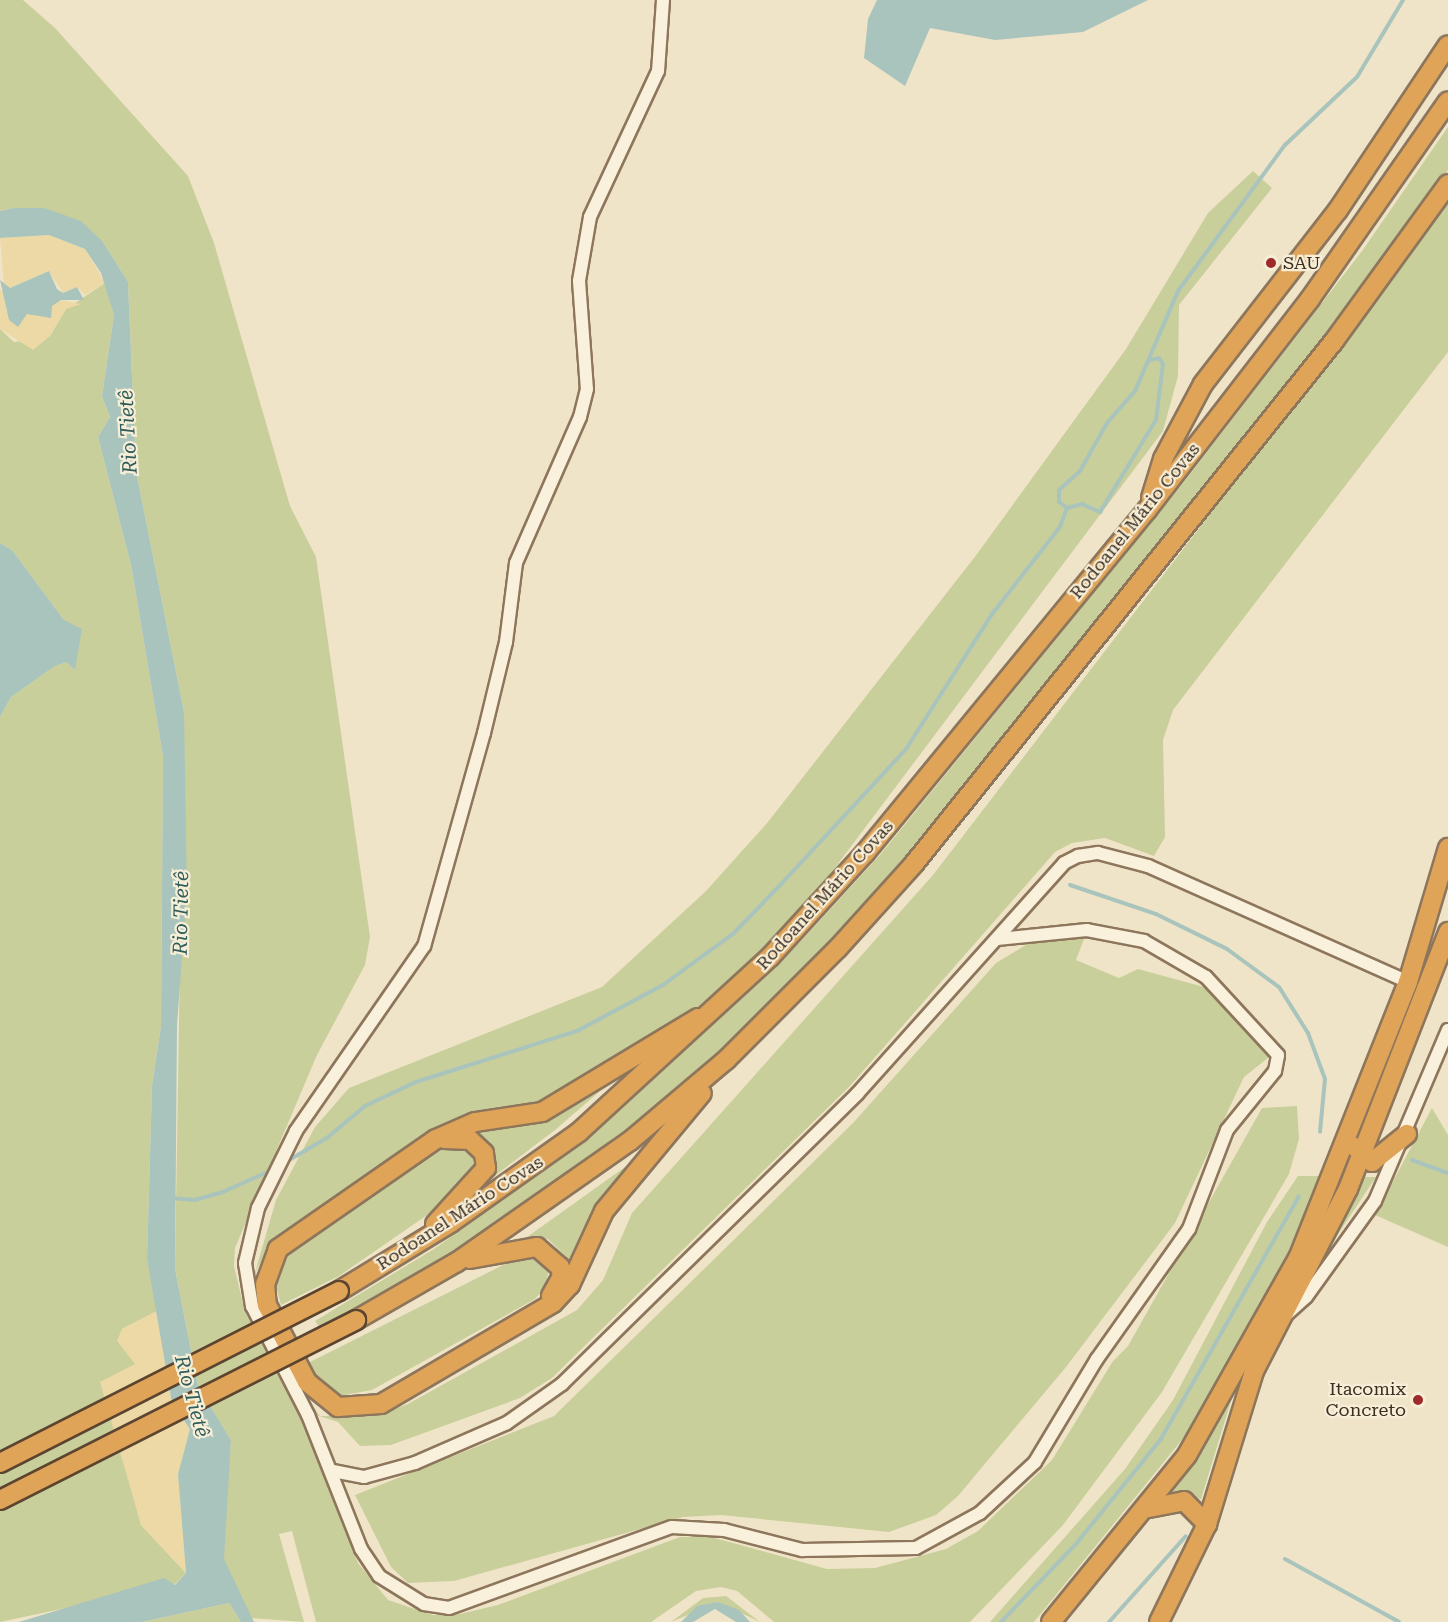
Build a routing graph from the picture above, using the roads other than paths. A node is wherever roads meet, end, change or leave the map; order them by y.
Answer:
1 (663, 0) edge
2 (1448, 45) edge
3 (1448, 101) edge
4 (1448, 184) edge
5 (1147, 510) junction
6 (1448, 848) edge
7 (1448, 932) edge
8 (999, 939) junction
9 (1408, 982) junction
10 (716, 1009) junction
11 (1448, 1030) edge
12 (726, 1060) junction
13 (1356, 1118) junction
14 (1407, 1134) junction
15 (436, 1140) junction
16 (1361, 1156) junction
17 (413, 1246) junction
18 (457, 1262) junction
19 (533, 1313) junction
20 (1286, 1315) junction
21 (0, 1464) edge
22 (333, 1471) junction
23 (0, 1500) edge
24 (1149, 1508) junction
25 (1207, 1524) junction
26 (1051, 1622) edge
27 (1160, 1622) edge

1 - 22 street
2 - 5 highway
3 - 5 highway, Rodoanel Mário Covas
4 - 12 highway, Rodoanel Mário Covas
5 - 10 highway, Rodoanel Mário Covas
6 - 9 highway
7 - 16 highway
8 - 9 street
8 - 22 street
8 - 22 street
9 - 13 highway
10 - 15 highway
10 - 17 highway, Rodoanel Mário Covas
11 - 14 street
12 - 18 highway, Rodoanel Mário Covas
12 - 19 highway
13 - 16 highway
13 - 24 highway
14 - 16 highway
14 - 20 street
15 - 17 highway
15 - 19 highway
16 - 20 highway
17 - 21 highway, Rodoanel Mário Covas, bridge
18 - 19 highway
18 - 23 highway, Rodoanel Mário Covas, bridge
20 - 25 highway
24 - 25 highway
24 - 26 highway
25 - 27 highway

